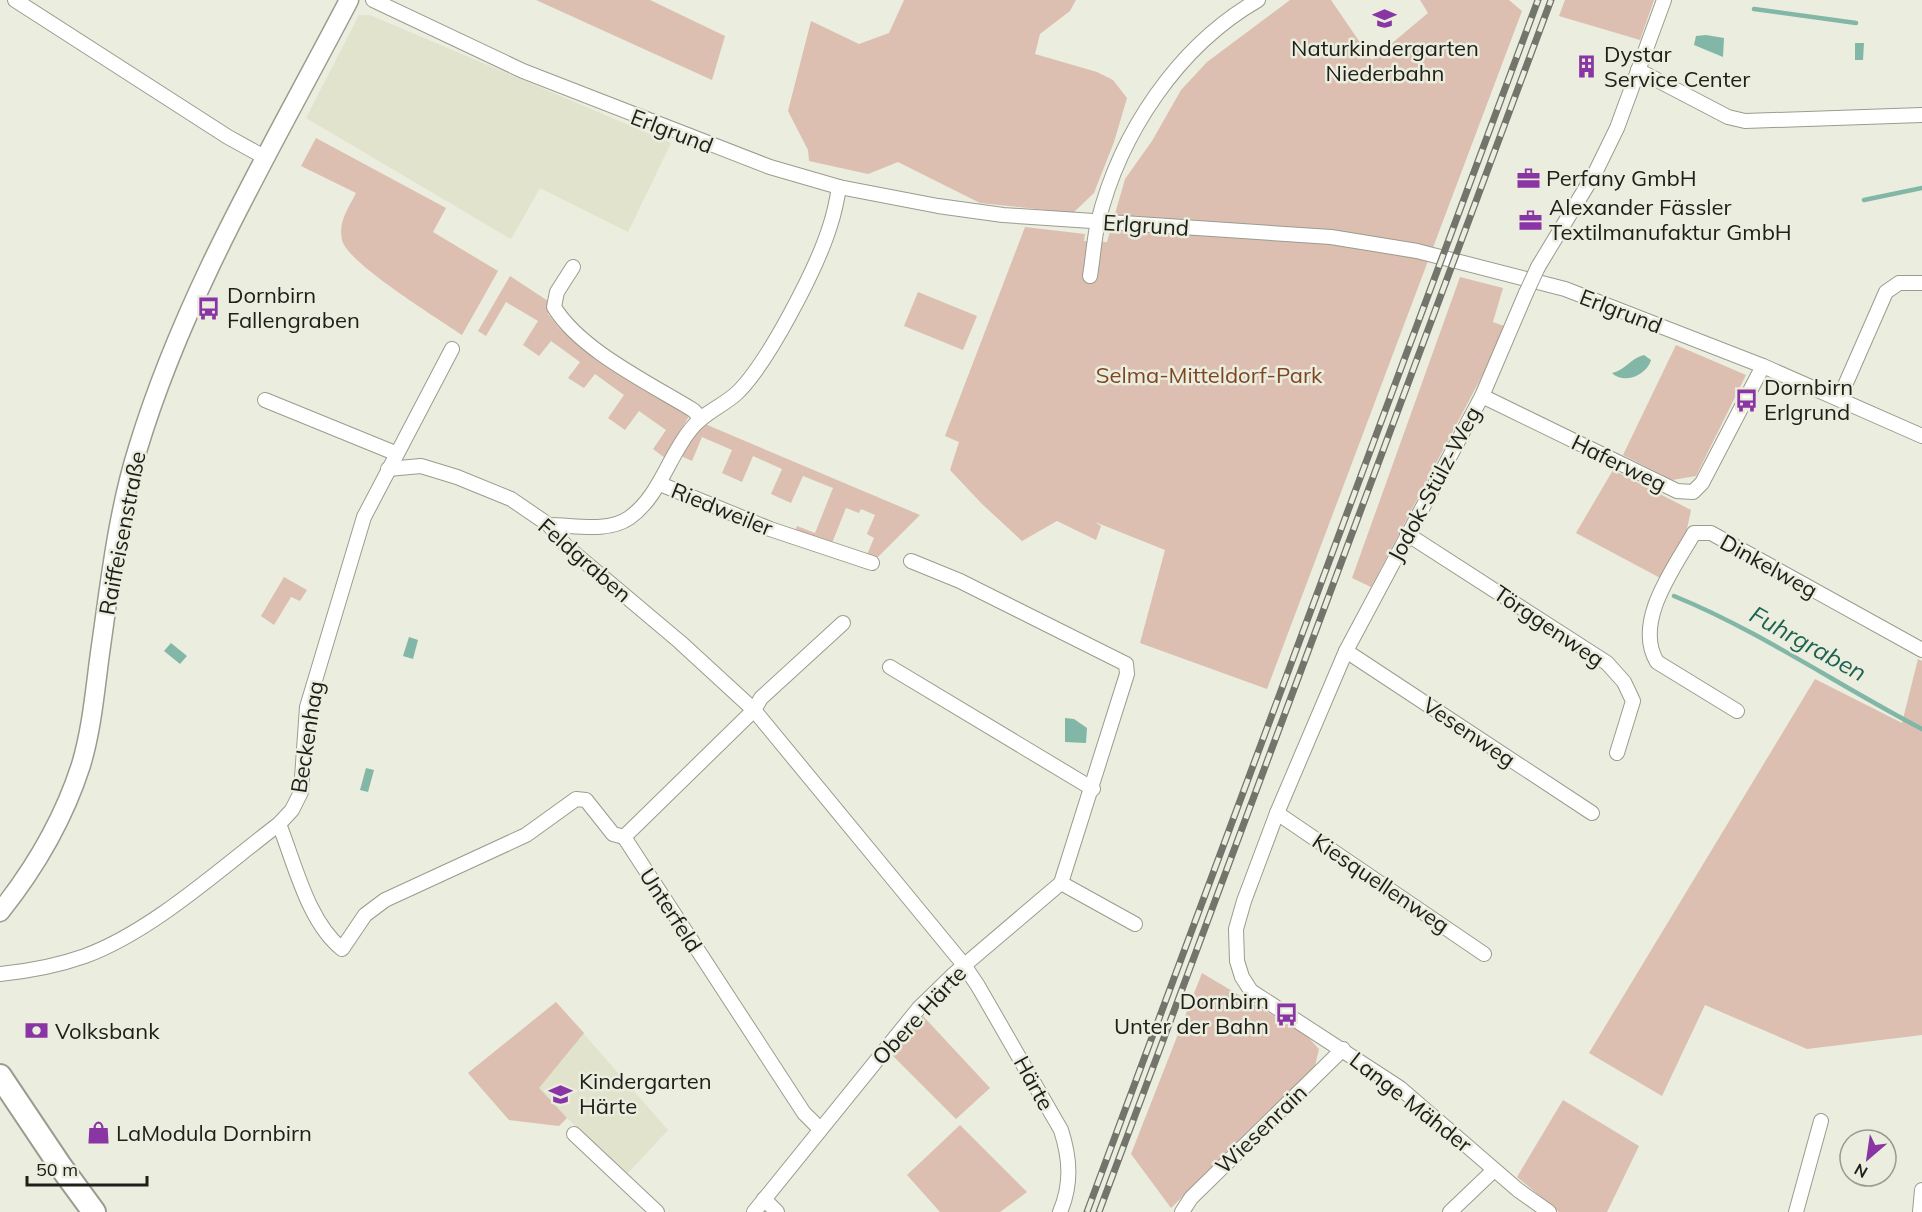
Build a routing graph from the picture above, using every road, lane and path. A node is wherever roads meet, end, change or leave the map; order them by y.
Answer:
1 (15, 0) edge
2 (349, 0) edge
3 (373, 0) edge
4 (1258, 0) edge
5 (1664, 0) edge
6 (1638, 70) junction
7 (1922, 115) edge
8 (266, 158) junction
9 (839, 186) junction
10 (1098, 222) junction
11 (573, 267) dead end
12 (1090, 276) dead end
13 (1922, 283) edge
14 (452, 349) dead end
15 (1763, 366) junction
16 (1482, 396) junction
17 (1839, 399) junction
18 (265, 400) dead end
19 (701, 418) junction
20 (1922, 436) edge
21 (396, 453) junction
22 (388, 469) junction
23 (660, 484) junction
24 (549, 525) junction
25 (1407, 534) junction
26 (911, 561) dead end
27 (872, 563) dead end
28 (843, 623) dead end
29 (1922, 650) edge
30 (1346, 651) junction
31 (890, 667) dead end
32 (754, 710) junction
33 (1737, 711) dead end
34 (1617, 753) dead end
35 (1093, 789) junction
36 (1277, 813) junction
37 (1592, 813) dead end
38 (279, 824) junction
39 (624, 837) junction
40 (1061, 883) junction
41 (0, 912) edge
42 (1135, 924) dead end
43 (1484, 954) dead end
44 (964, 964) junction
45 (0, 974) edge
46 (1242, 977) joint
47 (1343, 1049) junction
48 (0, 1076) edge
49 (1821, 1121) dead end
50 (820, 1129) junction
51 (574, 1134) dead end
52 (1494, 1170) junction
53 (1922, 1190) edge
54 (764, 1199) junction
55 (94, 1212) edge
56 (657, 1212) edge
57 (754, 1212) edge
58 (777, 1212) edge
59 (1060, 1212) edge
60 (1182, 1212) edge
61 (1450, 1212) edge
62 (1548, 1212) edge
63 (1796, 1212) edge
64 (1920, 1212) edge

1 - 8 street
2 - 8 street, Raiffeisenstraße
3 - 9 street, Erlgrund
4 - 10 street
5 - 6 street, Jodok-Stülz-Weg
6 - 7 street
6 - 16 street, Jodok-Stülz-Weg, bridge
8 - 41 street, Raiffeisenstraße
9 - 10 street, Erlgrund
9 - 19 street
10 - 12 street
10 - 15 street, Erlgrund
11 - 19 street
13 - 17 street
14 - 21 street, Beckenhag
15 - 16 street, Haferweg
15 - 17 street, Erlgrund
16 - 25 street, Jodok-Stülz-Weg
17 - 20 street, Erlgrund
18 - 21 street
19 - 23 street
21 - 22 street, Beckenhag
22 - 24 street, Feldgraben
22 - 38 street, Beckenhag
23 - 24 street, Riedweiler
23 - 27 street, Riedweiler
24 - 32 street, Feldgraben
25 - 30 street, Jodok-Stülz-Weg
25 - 34 street, Törggenweg
26 - 35 street
28 - 32 street
29 - 33 street, Dinkelweg
30 - 36 street, Jodok-Stülz-Weg
30 - 37 street, Vesenweg
31 - 35 street
32 - 39 street
32 - 44 street, Feldgraben
35 - 40 street
36 - 43 street, Kiesquellenweg
36 - 46 street, Jodok-Stülz-Weg
38 - 39 street, Unterfeld
38 - 45 street, Beckenhag
39 - 50 street, Unterfeld
40 - 42 street
40 - 44 street, Obere Härte
44 - 50 street, Obere Härte
44 - 59 street, Härte
46 - 47 street, Lange Mähder
47 - 52 street, Lange Mähder
47 - 60 street, Wiesenrain
48 - 55 main road
49 - 63 street
50 - 54 street, Obere Härte
51 - 56 street
52 - 61 street
52 - 62 street, Lange Mähder
53 - 64 street
54 - 57 street, Obere Härte
54 - 58 street

